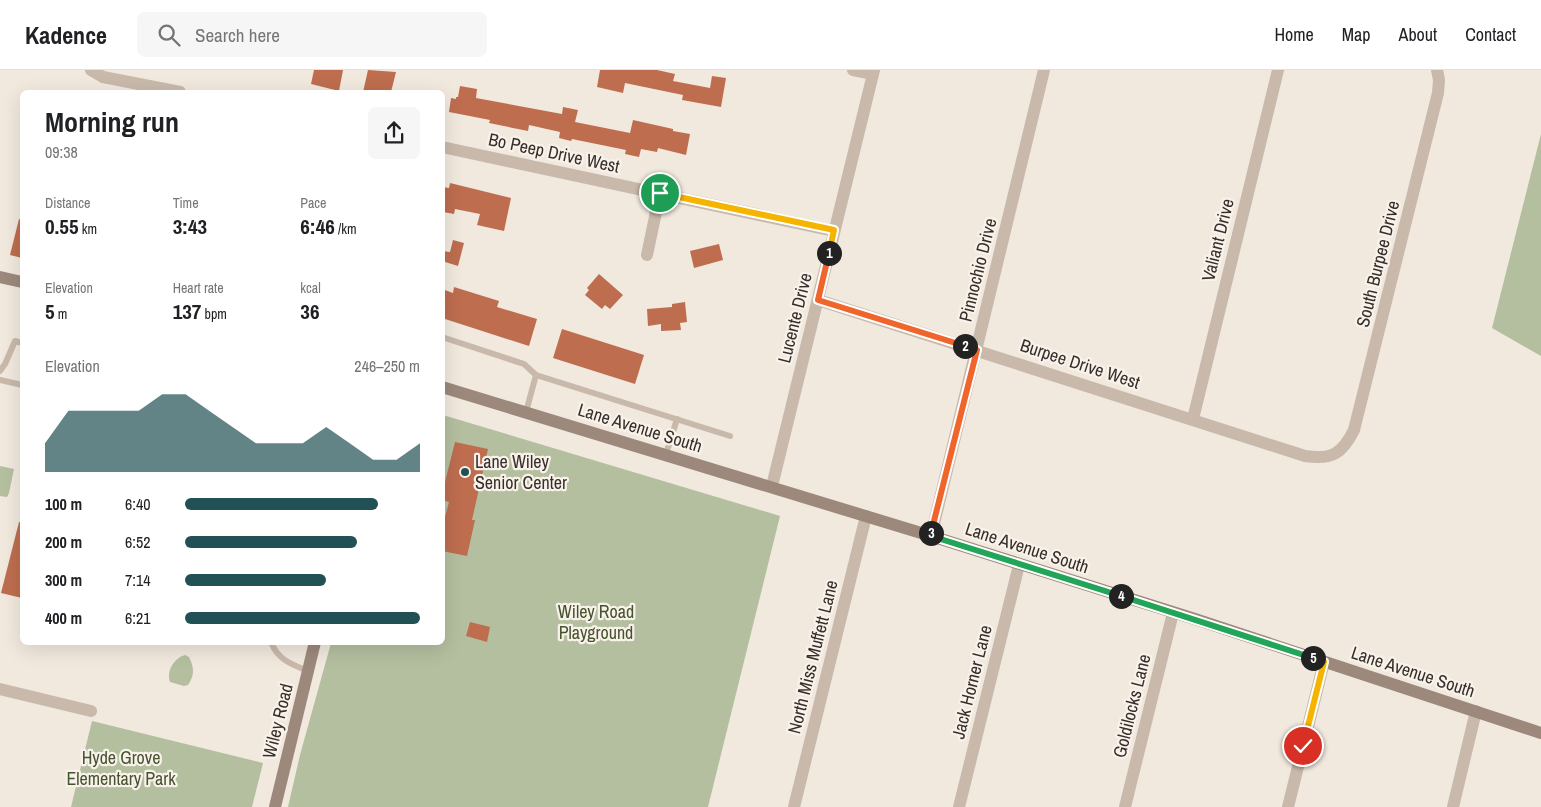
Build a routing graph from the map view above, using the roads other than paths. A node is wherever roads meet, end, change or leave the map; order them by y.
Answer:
1 (91, 70) edge
2 (853, 70) edge
3 (1044, 70) edge
4 (1278, 70) edge
5 (1437, 70) edge
6 (873, 72) edge
7 (170, 90) edge
8 (445, 148) edge
9 (660, 193) junction
10 (834, 230) junction
11 (647, 255) dead end
12 (0, 277) edge
13 (20, 282) edge
14 (818, 300) junction
15 (445, 339) edge
16 (20, 342) edge
17 (977, 350) junction
18 (0, 372) edge
19 (536, 375) junction
20 (0, 380) edge
21 (20, 385) edge
22 (445, 388) edge
23 (526, 412) junction
24 (677, 419) junction
25 (1193, 419) junction
26 (730, 436) dead end
27 (666, 454) junction
28 (1331, 456) joint
29 (772, 486) junction
30 (866, 516) junction
31 (931, 536) junction
32 (1019, 565) junction
33 (1172, 613) junction
34 (272, 645) edge
35 (314, 645) edge
36 (1324, 662) junction
37 (308, 671) junction
38 (0, 689) edge
39 (91, 711) dead end
40 (1476, 711) junction
41 (1541, 733) edge
42 (275, 807) edge
43 (794, 807) edge
44 (959, 807) edge
45 (1125, 807) edge
46 (1288, 807) edge
47 (1453, 807) edge

1 - 7 street
2 - 6 street
3 - 17 street, Pinnochio Drive
4 - 25 street, Valiant Drive
5 - 28 street, South Burpee Drive
6 - 10 street, Lucente Drive
8 - 9 street, Bo Peep Drive West
9 - 10 street, Bo Peep Drive West
9 - 11 street
10 - 14 street, Lucente Drive
12 - 13 main road
14 - 17 street, Burpee Drive West
14 - 29 street, Lucente Drive
15 - 19 lane
16 - 18 lane
17 - 25 street, Burpee Drive West
17 - 31 street, Pinnochio Drive
19 - 23 lane
19 - 24 lane
20 - 21 lane
22 - 23 main road, Lane Avenue South
23 - 27 main road, Lane Avenue South
24 - 26 lane
24 - 27 lane
25 - 28 street, Burpee Drive West
27 - 29 main road, Lane Avenue South
29 - 30 main road, Lane Avenue South
30 - 31 main road, Lane Avenue South
30 - 43 street, North Miss Muffett Lane
31 - 32 main road, Lane Avenue South
32 - 33 main road, Lane Avenue South
32 - 44 street, Jack Horner Lane
33 - 36 main road, Lane Avenue South
33 - 45 street, Goldilocks Lane
34 - 37 lane
35 - 37 main road, Wiley Road
36 - 40 main road, Lane Avenue South
36 - 46 street
37 - 42 main road, Wiley Road
38 - 39 street
40 - 41 main road, Lane Avenue South
40 - 47 street

